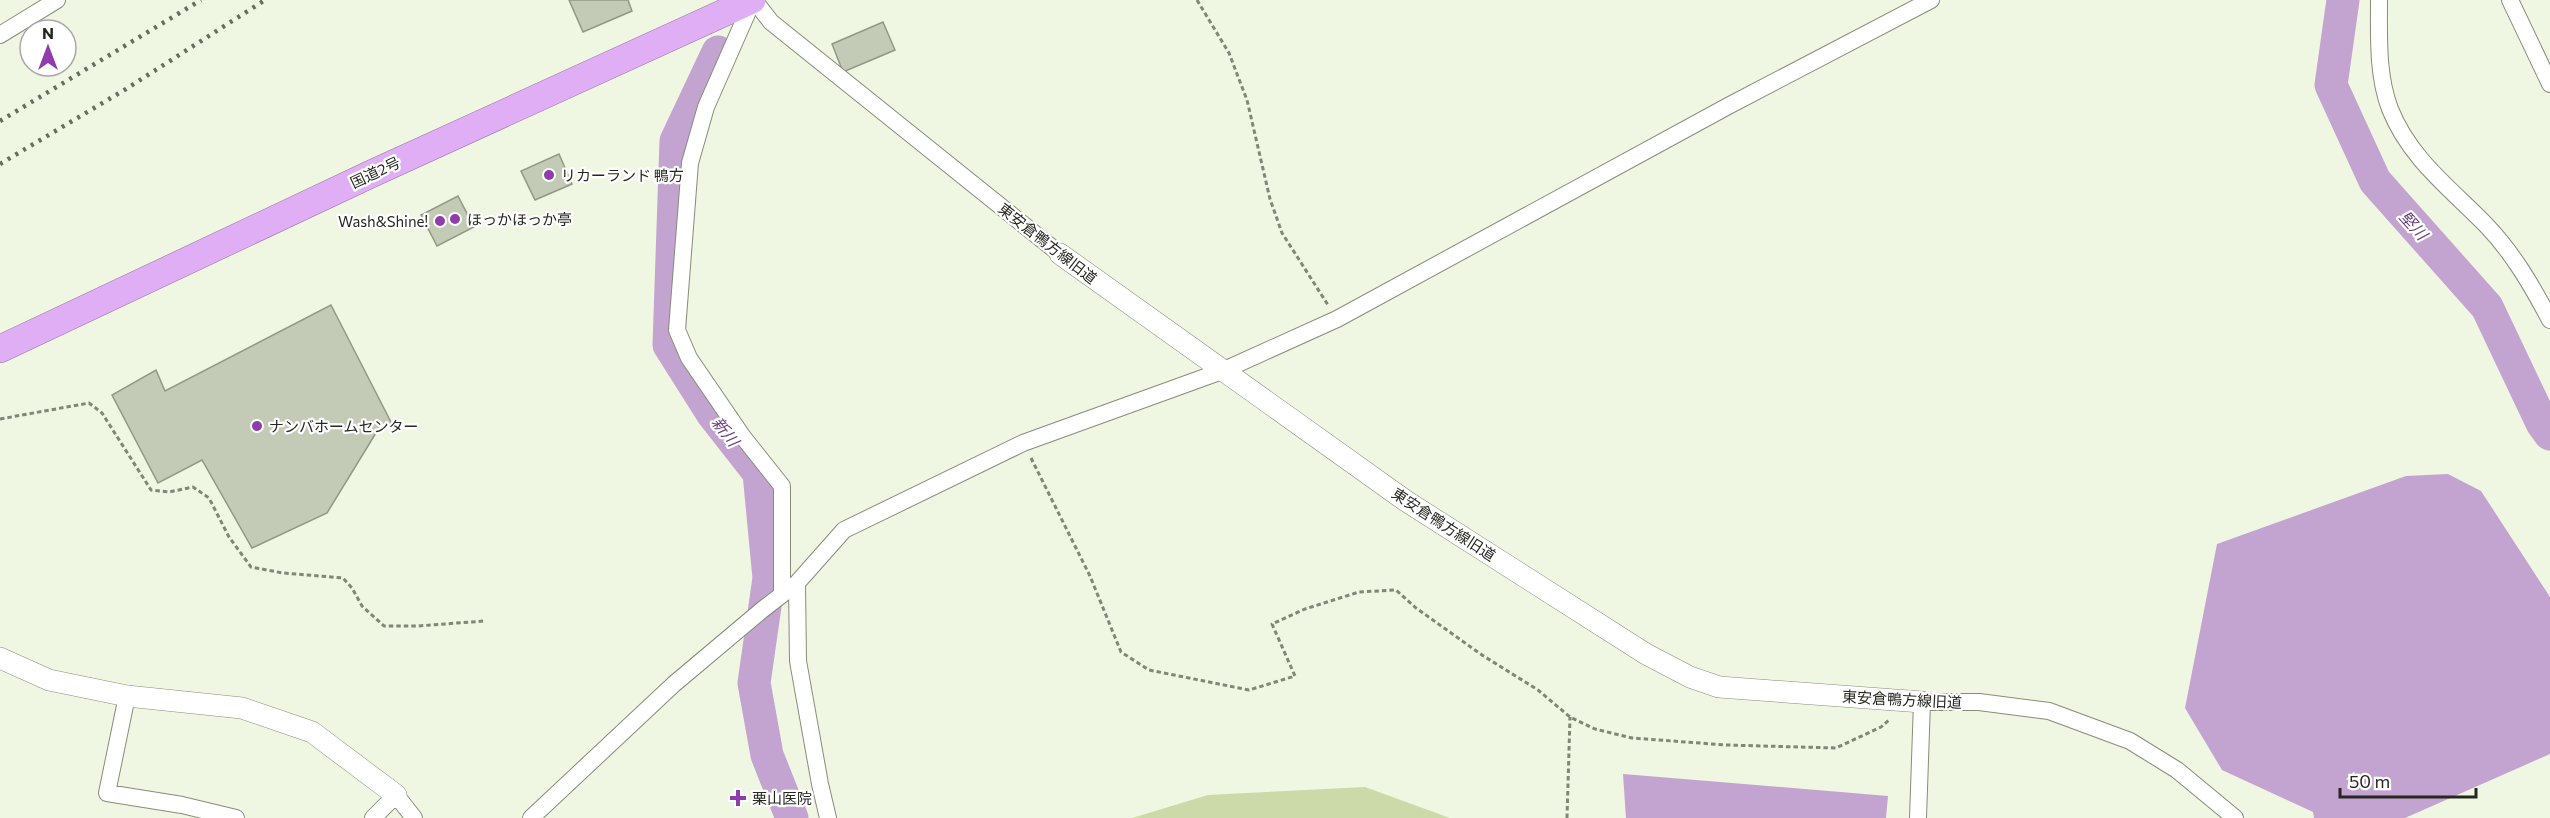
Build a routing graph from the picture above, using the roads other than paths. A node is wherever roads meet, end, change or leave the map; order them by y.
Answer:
1 (57, 0) edge
2 (753, 0) edge
3 (1931, 0) edge
4 (2379, 0) edge
5 (2510, 0) edge
6 (0, 35) edge
7 (2550, 84) edge
8 (1060, 254) joint
9 (2550, 320) edge
10 (0, 349) edge
11 (1222, 371) junction
12 (797, 583) junction
13 (782, 593) junction
14 (0, 658) edge
15 (128, 696) junction
16 (1916, 702) junction
17 (396, 795) junction
18 (236, 818) edge
19 (373, 818) edge
20 (414, 818) edge
21 (531, 818) edge
22 (828, 818) edge
23 (1918, 818) edge
24 (2235, 818) edge

1 - 6 street
2 - 8 street, 東安倉鴨方線旧道
2 - 10 highway, 国道2号
2 - 13 street
3 - 11 street
4 - 9 street
5 - 7 street
8 - 11 street, 東安倉鴨方線旧道
11 - 12 street
11 - 16 street, 東安倉鴨方線旧道
12 - 13 street
12 - 22 street
13 - 21 street
14 - 15 street
15 - 17 street
15 - 18 street
16 - 23 street
16 - 24 street, 東安倉鴨方線旧道
17 - 19 street
17 - 20 street

